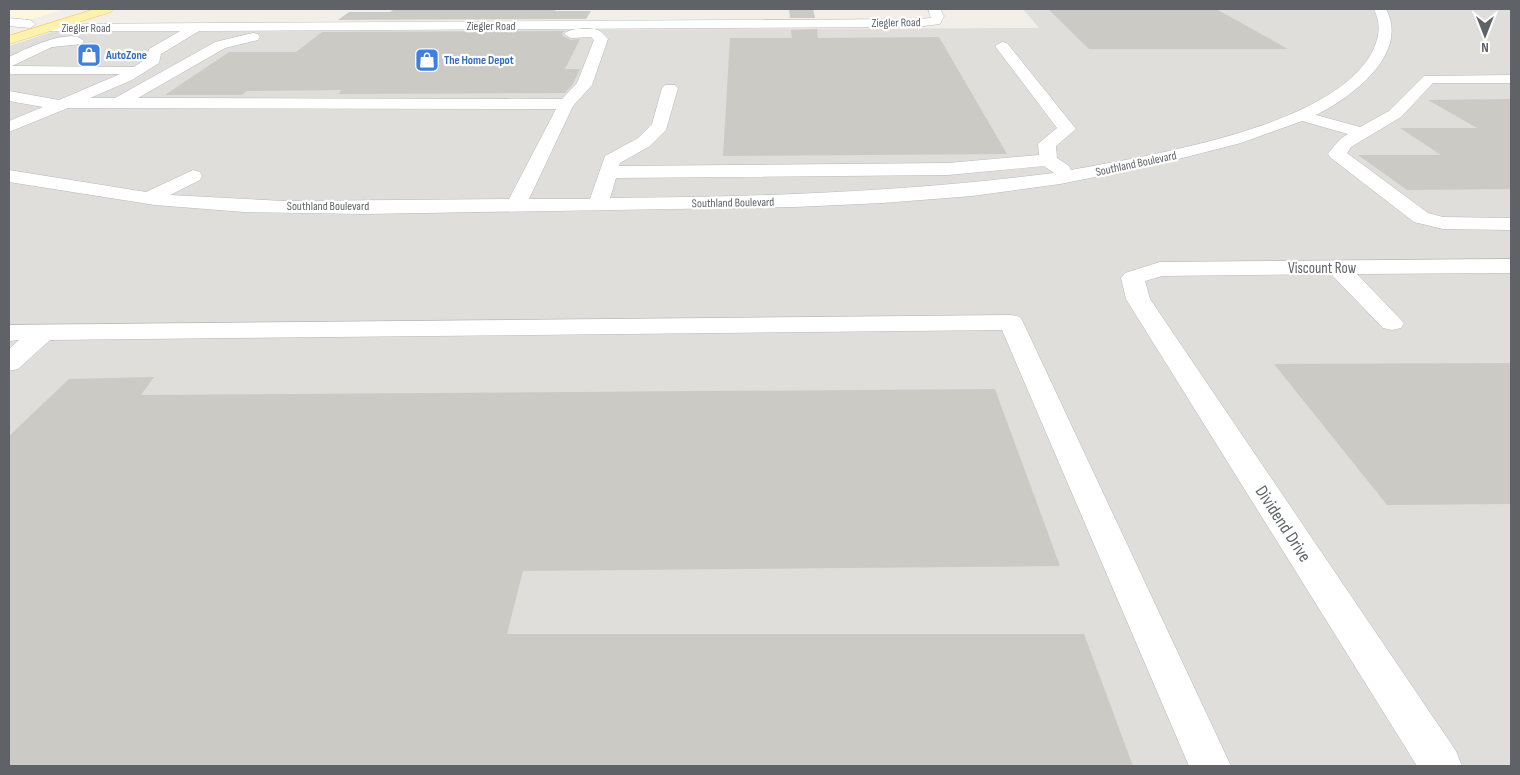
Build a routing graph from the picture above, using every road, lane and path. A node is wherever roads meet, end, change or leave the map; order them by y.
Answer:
1 (80, 9) edge
2 (107, 9) edge
3 (613, 9) edge
4 (751, 9) edge
5 (1380, 9) edge
6 (935, 15) edge
7 (146, 16) dead end
8 (9, 22) edge
9 (30, 24) junction
10 (750, 24) junction
11 (605, 26) junction
12 (196, 27) junction
13 (47, 28) junction
14 (124, 28) junction
15 (9, 31) edge
16 (9, 40) edge
17 (173, 40) junction
18 (1002, 46) dead end
19 (9, 62) edge
20 (1445, 63) dead end
21 (9, 70) edge
22 (138, 70) junction
23 (1462, 79) junction
24 (1511, 79) edge
25 (670, 88) dead end
26 (13, 99) edge
27 (119, 102) junction
28 (62, 104) junction
29 (566, 104) junction
30 (1298, 116) junction
31 (9, 127) edge
32 (1362, 133) junction
33 (1048, 160) junction
34 (608, 172) junction
35 (9, 176) edge
36 (193, 176) dead end
37 (1071, 177) junction
38 (151, 197) junction
39 (516, 205) junction
40 (598, 205) junction
41 (1511, 224) edge
42 (1511, 266) edge
43 (1337, 268) junction
44 (1134, 278) joint
45 (1392, 323) dead end
46 (43, 332) junction
47 (9, 333) edge
48 (9, 363) edge
49 (1210, 766) edge
50 (1441, 766) edge

1 - 9 main road
2 - 13 main road
3 - 11 street
4 - 10 street
5 - 30 street, Southland Boulevard
6 - 10 street, Ziegler Road
7 - 14 street
8 - 9 street
9 - 15 main road
10 - 11 street, Ziegler Road
11 - 12 street, Ziegler Road
12 - 14 street, Ziegler Road
12 - 17 street
13 - 14 street, Ziegler Road
13 - 16 main road
17 - 19 street
17 - 22 street
18 - 33 street
20 - 23 street
21 - 22 street
22 - 28 street
23 - 24 street
23 - 32 street
25 - 34 street
26 - 28 street
27 - 28 street
27 - 29 street
27 - 29 street
28 - 31 street
29 - 39 street
30 - 32 street
30 - 37 street, Southland Boulevard
32 - 41 street
33 - 34 street
33 - 37 street
34 - 40 street
35 - 38 street, Southland Boulevard
36 - 38 street
37 - 40 street, Southland Boulevard
38 - 39 street, Southland Boulevard
39 - 40 street, Southland Boulevard
42 - 43 street, Viscount Row
43 - 44 street, Viscount Row
43 - 45 street
44 - 50 street, Dividend Drive
46 - 47 street
46 - 48 street
46 - 49 street

